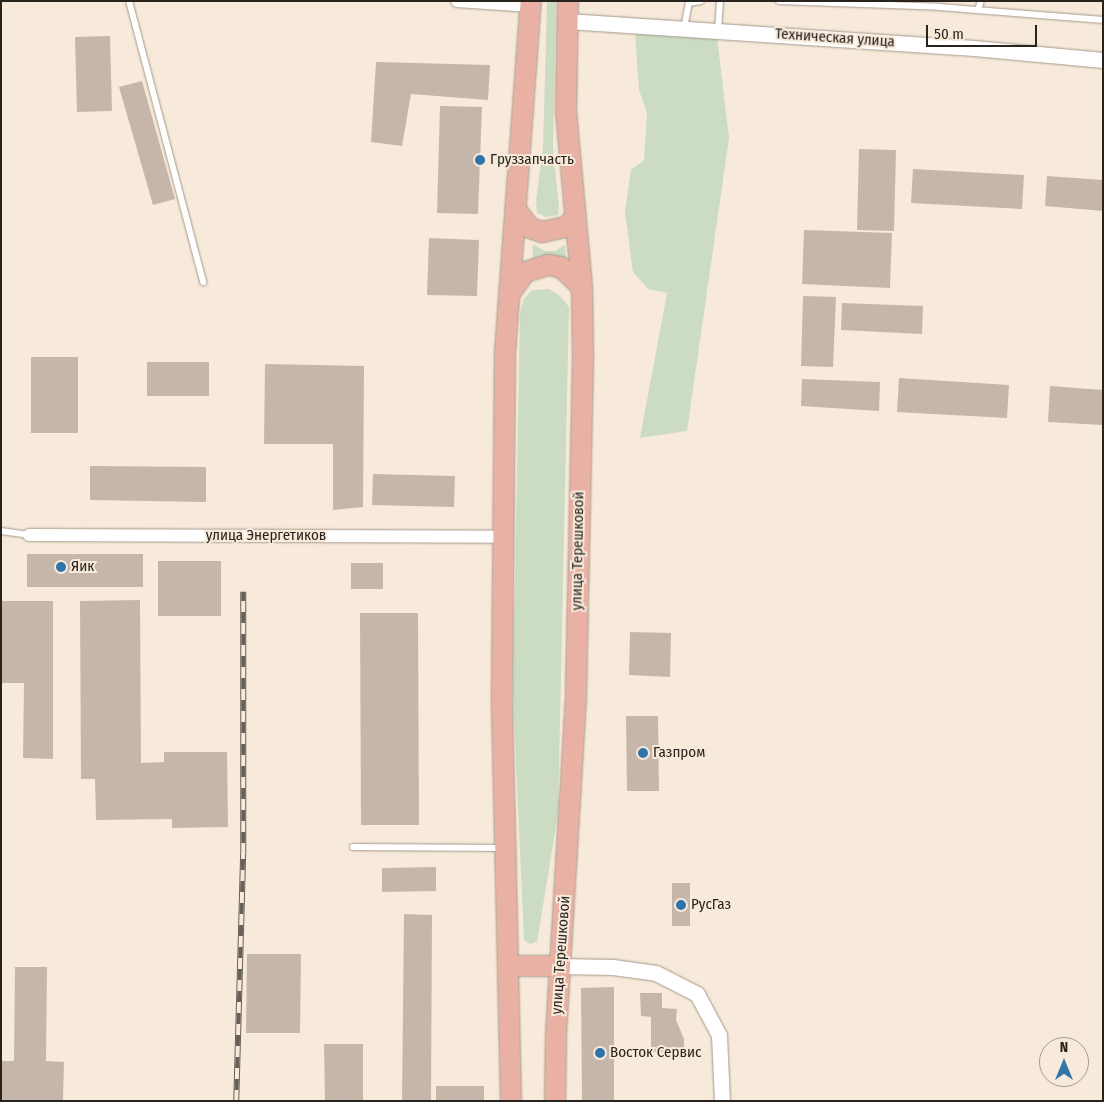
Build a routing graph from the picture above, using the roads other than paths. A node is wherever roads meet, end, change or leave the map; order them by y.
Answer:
1 (129, 1) edge
2 (457, 1) edge
3 (701, 1) edge
4 (720, 1) edge
5 (780, 1) edge
6 (981, 1) edge
7 (531, 4) edge
8 (978, 10) junction
9 (567, 11) edge
10 (1103, 20) edge
11 (684, 28) junction
12 (718, 30) junction
13 (1103, 60) edge
14 (517, 211) junction
15 (575, 218) junction
16 (203, 282) dead end
17 (582, 287) junction
18 (509, 294) junction
19 (1, 531) edge
20 (29, 535) joint
21 (504, 537) junction
22 (353, 847) dead end
23 (507, 848) junction
24 (510, 966) junction
25 (560, 966) junction
26 (511, 1101) edge
27 (555, 1101) edge
28 (722, 1101) edge

1 - 16 lane
2 - 7 street
3 - 11 lane
4 - 12 lane
5 - 8 lane
6 - 8 lane
7 - 14 main road
8 - 10 lane
9 - 11 street, Техническая улица
9 - 15 main road, улица Терешковой
11 - 12 street, Техническая улица
12 - 13 street, Техническая улица
14 - 15 main road
14 - 18 main road
15 - 17 main road, улица Терешковой
17 - 18 main road
17 - 25 main road, улица Терешковой
18 - 21 main road
19 - 20 lane
20 - 21 street, улица Энергетиков
21 - 23 main road
22 - 23 lane
23 - 24 main road
24 - 25 main road
24 - 26 main road
25 - 27 main road, улица Терешковой
25 - 28 street

